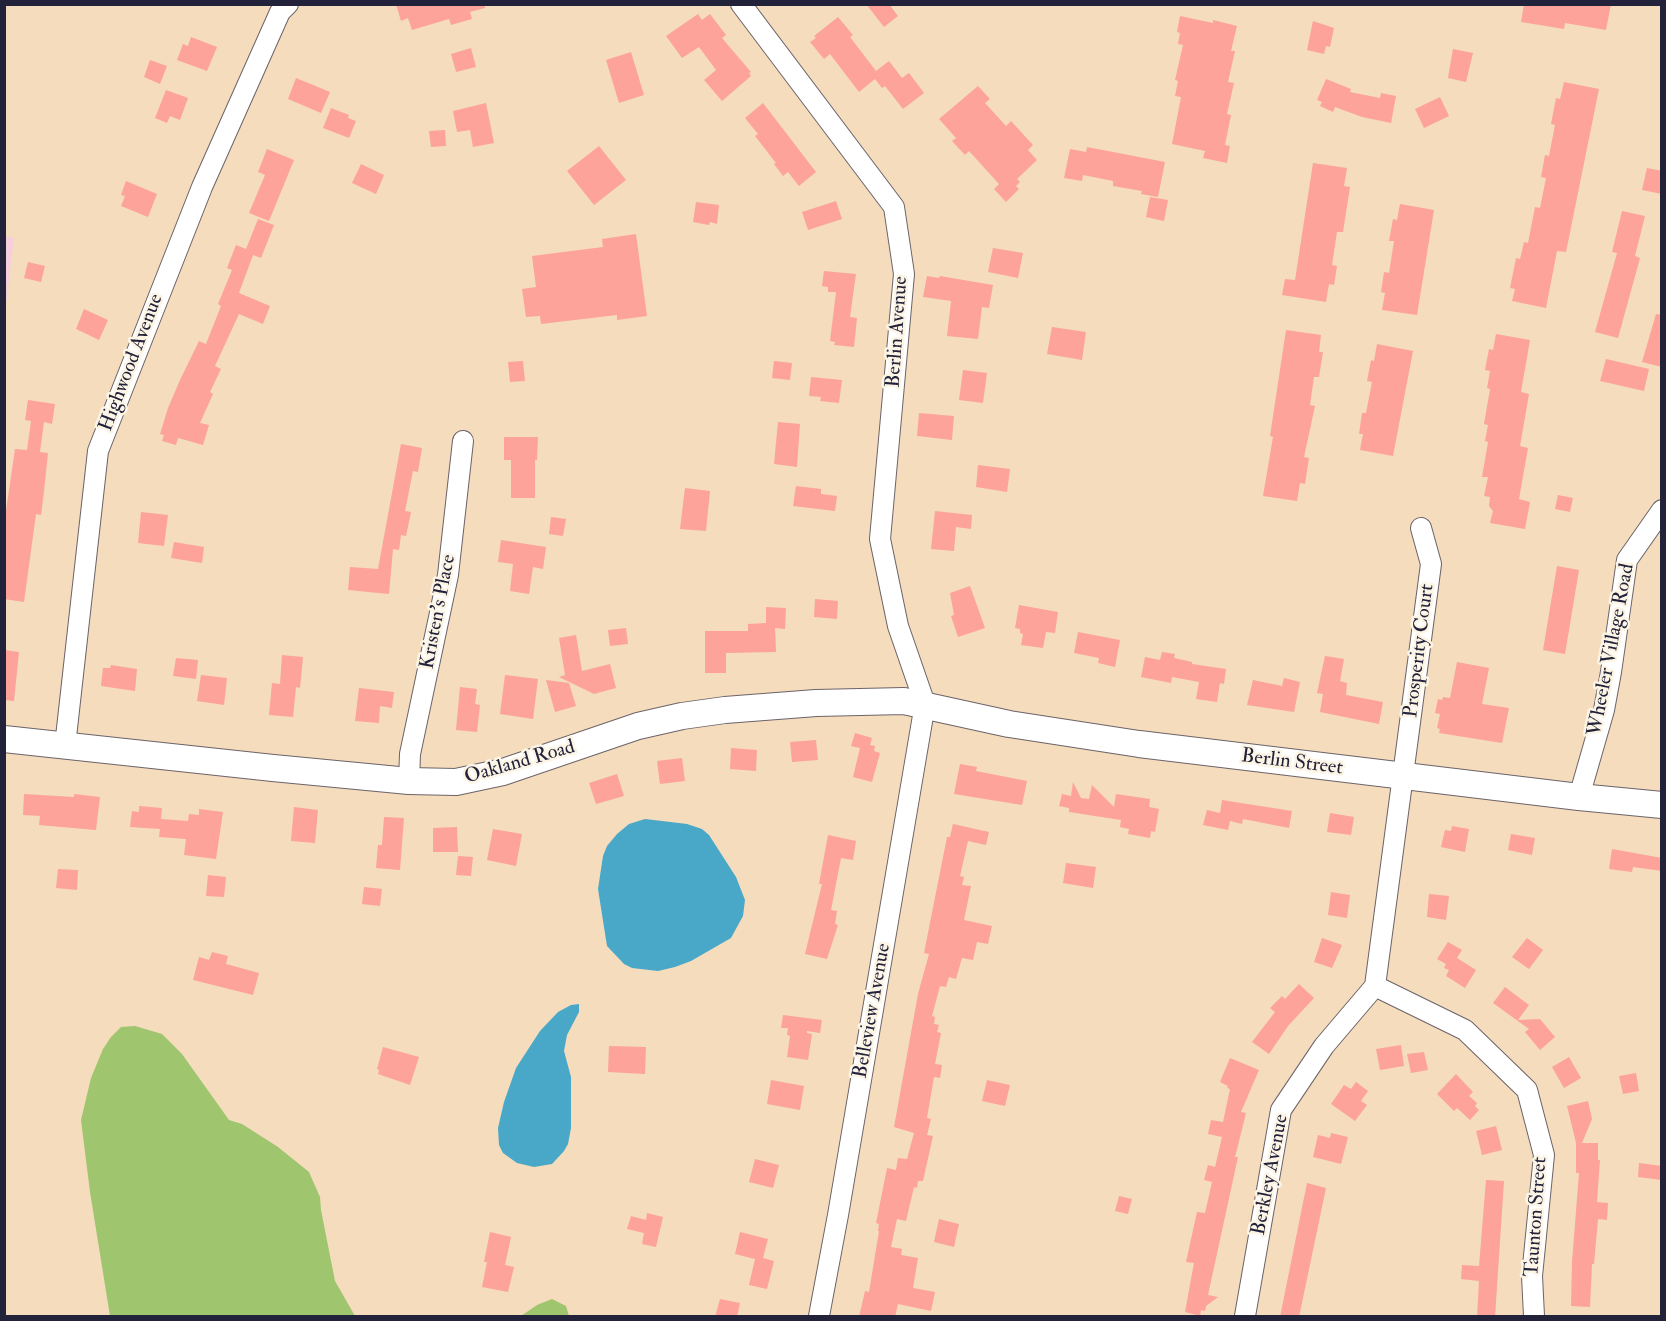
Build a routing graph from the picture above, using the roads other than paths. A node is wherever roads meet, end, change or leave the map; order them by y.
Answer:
1 (288, 4) edge
2 (741, 4) edge
3 (463, 441) dead end
4 (1662, 510) edge
5 (1421, 528) dead end
6 (925, 705) junction
7 (4, 739) edge
8 (65, 746) junction
9 (1404, 776) junction
10 (409, 781) junction
11 (1579, 797) junction
12 (1662, 805) edge
13 (1375, 986) junction
14 (819, 1317) edge
15 (1245, 1317) edge
16 (1534, 1317) edge

1 - 8 street, Highwood Avenue
2 - 6 street, Berlin Avenue
3 - 10 street, Kristen's Place
4 - 11 street, Wheeler Village Road
5 - 9 street, Prosperity Court
6 - 9 main road, Berlin Street
6 - 10 main road, Oakland Road
6 - 14 street, Belleview Avenue
7 - 8 main road, Oakland Road
8 - 10 main road, Oakland Road
9 - 11 main road, Berlin Street
9 - 13 street
11 - 12 main road, Berlin Street
13 - 15 street, Berkley Avenue
13 - 16 street, Taunton Street

